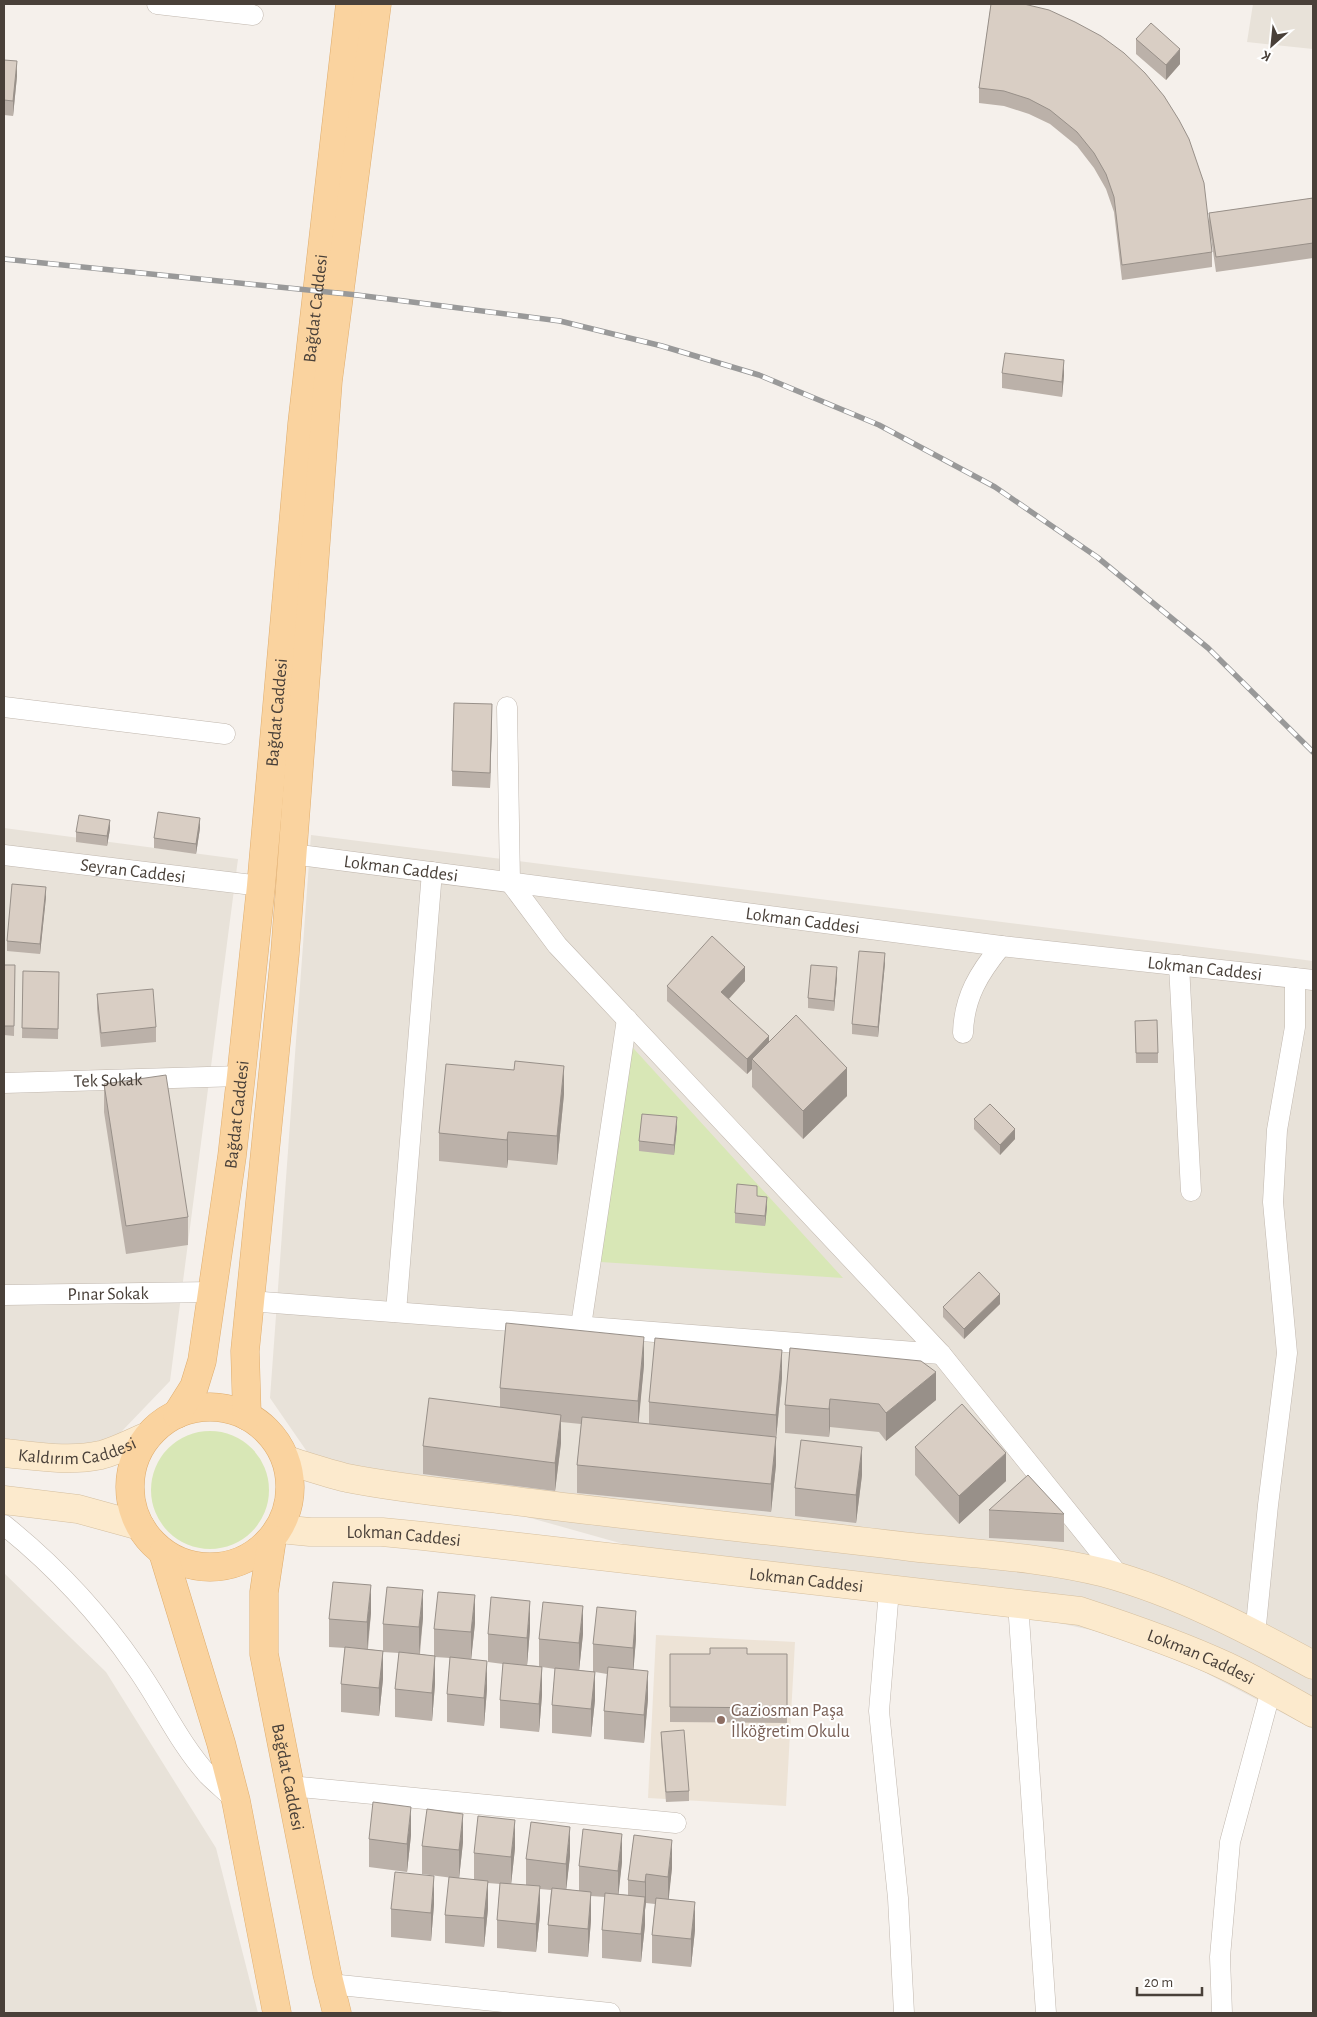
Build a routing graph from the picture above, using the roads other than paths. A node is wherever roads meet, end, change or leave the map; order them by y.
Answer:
1 (157, 4) edge
2 (350, 4) edge
3 (377, 4) edge
4 (253, 15) dead end
5 (4, 707) edge
6 (507, 707) dead end
7 (225, 734) dead end
8 (292, 854) junction
9 (4, 855) edge
10 (432, 872) junction
11 (510, 882) junction
12 (261, 886) junction
13 (1001, 946) junction
14 (1179, 965) junction
15 (1304, 979) edge
16 (627, 1019) junction
17 (963, 1033) dead end
18 (241, 1076) junction
19 (4, 1083) edge
20 (1191, 1191) dead end
21 (212, 1292) junction
22 (4, 1294) edge
23 (249, 1301) junction
24 (396, 1312) junction
25 (581, 1326) junction
26 (941, 1354) junction
27 (177, 1414) junction
28 (247, 1416) junction
29 (148, 1436) junction
30 (4, 1453) edge
31 (286, 1460) junction
32 (4, 1500) edge
33 (4, 1525) edge
34 (140, 1526) junction
35 (275, 1534) junction
36 (164, 1553) junction
37 (1121, 1578) junction
38 (889, 1590) junction
39 (1018, 1603) junction
40 (1255, 1635) junction
41 (1313, 1665) edge
42 (1271, 1690) junction
43 (1313, 1713) edge
44 (290, 1786) junction
45 (236, 1801) junction
46 (676, 1823) dead end
47 (330, 1984) junction
48 (277, 2013) edge
49 (337, 2013) edge
50 (610, 2013) edge
51 (904, 2013) edge
52 (1046, 2013) edge
53 (1222, 2013) edge

1 - 4 street
2 - 12 main road, Bağdat Caddesi
3 - 8 main road, Bağdat Caddesi
5 - 7 street
6 - 11 street
8 - 10 street, Lokman Caddesi
8 - 23 main road, Bağdat Caddesi
9 - 12 street, Seyran Caddesi
10 - 11 street, Lokman Caddesi
10 - 24 street
11 - 13 street, Lokman Caddesi
11 - 16 street
12 - 18 main road, Bağdat Caddesi
13 - 14 street, Lokman Caddesi
13 - 17 street
14 - 15 street, Lokman Caddesi
14 - 20 street
15 - 40 street
16 - 25 street
16 - 26 street
18 - 19 street, Tek Sokak
18 - 21 main road, Bağdat Caddesi
21 - 22 street, Pınar Sokak
21 - 27 main road, Bağdat Caddesi
23 - 24 street
23 - 28 main road, Bağdat Caddesi
24 - 25 street
25 - 26 street
26 - 37 street
27 - 28 main road
27 - 29 main road
28 - 31 main road
29 - 30 street, Kaldırım Caddesi
29 - 34 main road
31 - 35 main road
31 - 37 street
32 - 34 street
33 - 45 street
34 - 36 main road
35 - 36 main road
35 - 38 street, Lokman Caddesi
35 - 44 main road, Bağdat Caddesi
36 - 45 main road
37 - 40 street
38 - 39 street, Lokman Caddesi
38 - 51 street
39 - 42 street, Lokman Caddesi
39 - 52 street
40 - 41 street
42 - 43 street, Lokman Caddesi
42 - 53 street
44 - 46 street
44 - 47 main road, Bağdat Caddesi
45 - 48 main road
47 - 49 main road, Bağdat Caddesi
47 - 50 street

